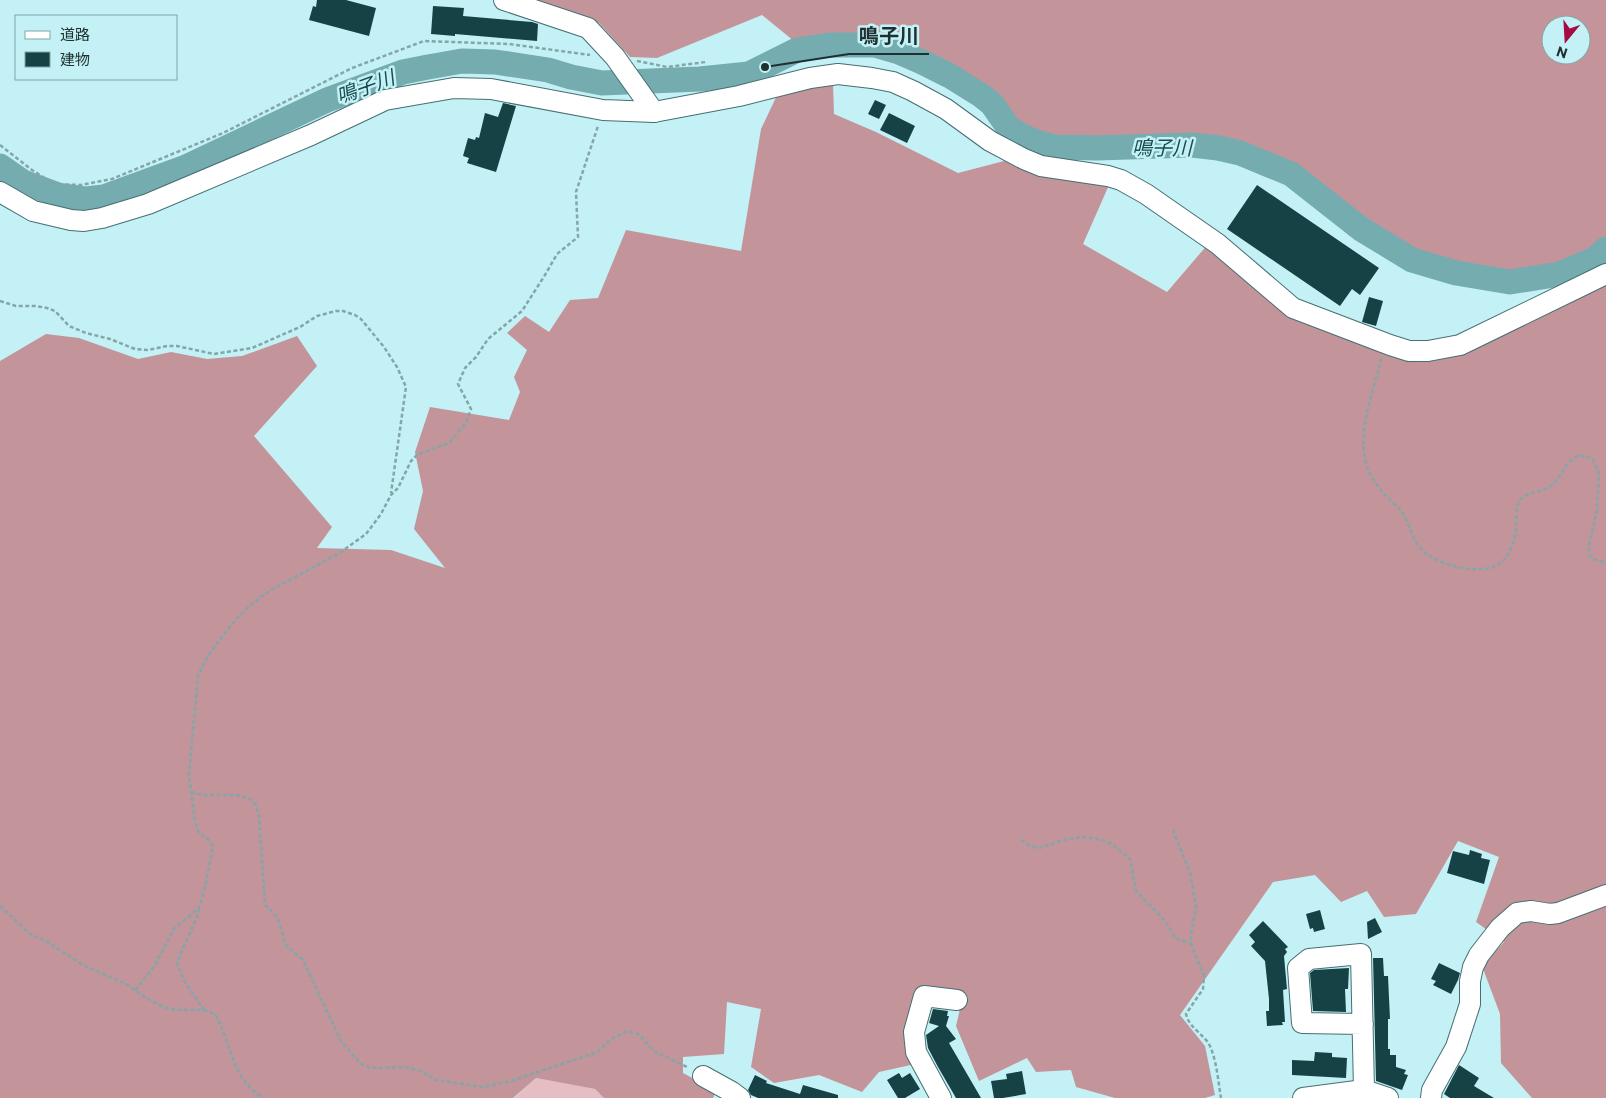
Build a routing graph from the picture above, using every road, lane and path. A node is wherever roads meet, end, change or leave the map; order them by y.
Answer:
1 (504, 0) edge
2 (615, 57) junction
3 (706, 62) dead end
4 (603, 110) junction
5 (654, 112) junction
6 (0, 145) edge
7 (0, 192) edge
8 (1606, 274) edge
9 (0, 301) edge
10 (1382, 342) junction
11 (391, 495) junction
12 (1606, 563) edge
13 (191, 792) junction
14 (1173, 830) dead end
15 (1021, 840) dead end
16 (1606, 895) edge
17 (0, 906) edge
18 (199, 908) junction
19 (1191, 944) junction
20 (135, 990) junction
21 (956, 1000) dead end
22 (204, 1010) junction
23 (1363, 1024) junction
24 (703, 1076) joint
25 (1364, 1090) junction
26 (264, 1098) edge
27 (740, 1098) edge
28 (941, 1098) edge
29 (1221, 1098) edge
30 (1303, 1098) edge
31 (1388, 1098) edge
32 (1432, 1098) edge

1 - 2 street
2 - 3 path
2 - 5 street
2 - 6 path
4 - 5 street
4 - 7 street
4 - 11 path
5 - 10 street
8 - 10 street
9 - 11 path
10 - 12 path
11 - 13 path
13 - 18 path
13 - 24 path
14 - 19 path
15 - 19 path
16 - 32 street
17 - 20 path
18 - 20 path
18 - 22 path
19 - 29 path
20 - 22 path
21 - 28 street
22 - 26 path
23 - 23 street
23 - 25 street
24 - 27 street
25 - 30 street
25 - 31 street

